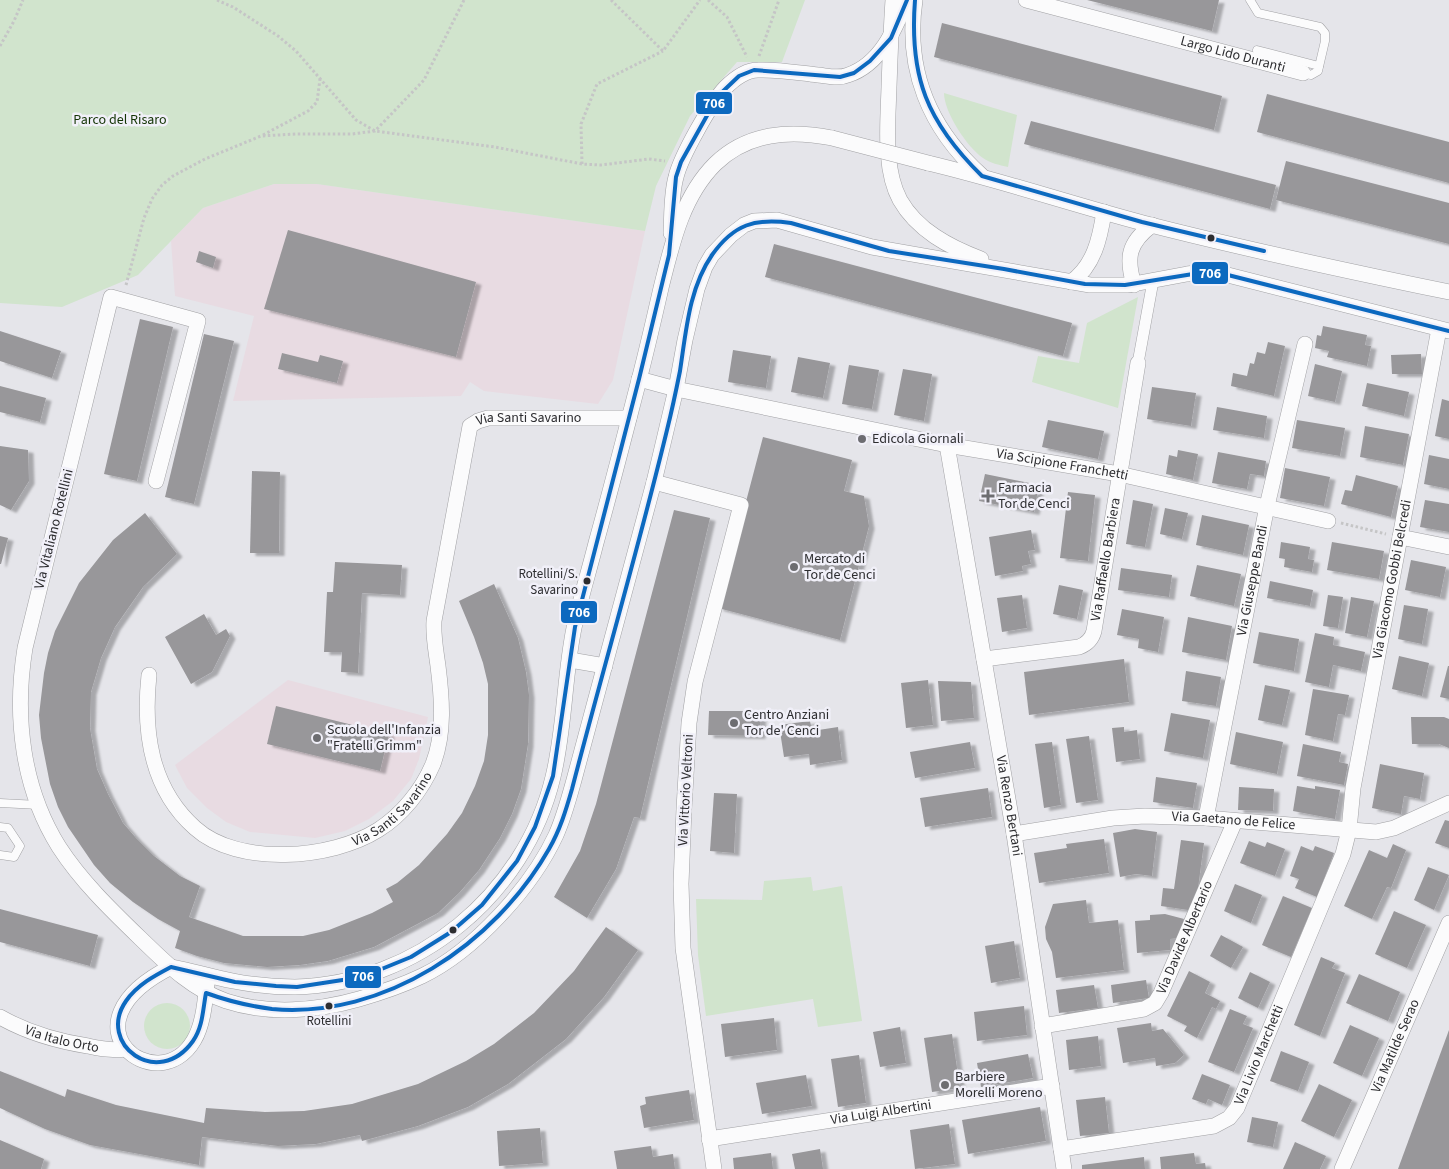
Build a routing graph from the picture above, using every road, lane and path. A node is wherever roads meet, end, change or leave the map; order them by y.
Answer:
1 (23, 0) edge
2 (217, 0) edge
3 (464, 0) edge
4 (611, 0) edge
5 (700, 0) edge
6 (708, 0) edge
7 (779, 0) edge
8 (893, 0) edge
9 (907, 0) edge
10 (915, 0) edge
11 (1026, 0) edge
12 (1250, 0) edge
13 (891, 38) junction
14 (0, 46) edge
15 (1257, 50) dead end
16 (663, 51) junction
17 (1319, 66) junction
18 (754, 70) junction
19 (1303, 73) joint
20 (320, 78) junction
21 (375, 131) junction
22 (261, 136) junction
23 (681, 162) junction
24 (582, 164) junction
25 (982, 176) junction
26 (1104, 212) junction
27 (1152, 225) junction
28 (669, 255) junction
29 (1008, 270) junction
30 (1153, 281) junction
31 (1071, 282) junction
32 (1134, 285) junction
33 (1449, 292) edge
34 (123, 300) junction
35 (1444, 330) edge
36 (1304, 344) dead end
37 (1138, 363) joint
38 (639, 379) junction
39 (676, 389) junction
40 (628, 418) junction
41 (947, 445) junction
42 (1119, 474) junction
43 (156, 481) dead end
44 (654, 482) junction
45 (1267, 506) junction
46 (1328, 520) joint
47 (1400, 537) junction
48 (1449, 547) edge
49 (984, 659) junction
50 (570, 660) junction
51 (605, 666) junction
52 (149, 675) dead end
53 (0, 803) edge
54 (1449, 803) edge
55 (38, 805) junction
56 (1206, 818) junction
57 (1235, 821) junction
58 (0, 827) edge
59 (1349, 830) junction
60 (1014, 834) junction
61 (0, 855) edge
62 (1449, 923) edge
63 (171, 967) junction
64 (208, 975) junction
65 (206, 993) junction
66 (0, 1017) edge
67 (1042, 1026) junction
68 (126, 1050) junction
69 (1052, 1086) junction
70 (709, 1140) junction
71 (1061, 1149) junction
72 (714, 1169) edge
73 (1064, 1169) edge
74 (1342, 1169) edge

1 - 14 path
2 - 20 path
3 - 21 path
4 - 16 path
5 - 16 path
6 - 18 path
7 - 18 path
8 - 13 street
9 - 13 street
10 - 25 street
11 - 19 street, Largo Lido Duranti
12 - 17 lane
13 - 18 street
13 - 29 street
15 - 17 lane
16 - 24 path
17 - 19 lane, Largo Lido Duranti
18 - 23 street
20 - 21 path
20 - 22 path
21 - 22 path
21 - 24 path
22 - 34 path
23 - 24 path
23 - 28 street
25 - 26 street
25 - 28 street, bridge
26 - 27 street
26 - 31 street
27 - 32 street
27 - 33 street
28 - 38 street
29 - 31 street
29 - 39 street, Via Vitaliano Rotellini
30 - 32 street
30 - 35 street
30 - 37 street, Via Raffaello Barbiera
31 - 32 street
34 - 43 street
34 - 55 street, Via Vitaliano Rotellini
35 - 47 street, Via Giacomo Gobbi Belcredi
36 - 45 street, Via Giuseppe Bandi
37 - 42 street, Via Raffaello Barbiera
38 - 39 street, Via Scipione Franchetti
38 - 40 street
39 - 41 street, Via Scipione Franchetti
39 - 44 street, Via Vitaliano Rotellini
40 - 50 street
40 - 52 street, Via Santi Savarino
41 - 42 street, Via Scipione Franchetti
41 - 49 street, Via Renzo Bertani
42 - 45 street, Via Scipione Franchetti
42 - 49 street, Via Raffaello Barbiera
44 - 51 street, Via Vitaliano Rotellini
44 - 70 street, Via Vittorio Veltroni
45 - 46 street, Via Scipione Franchetti
45 - 56 street, Via Giuseppe Bandi
46 - 47 path
47 - 48 street
47 - 59 street, Via Giacomo Gobbi Belcredi
49 - 60 street, Via Renzo Bertani
50 - 51 street
50 - 64 street
51 - 65 street, Via Vitaliano Rotellini
53 - 55 lane
54 - 59 street, Via Gaetano de Felice
55 - 63 street, Via Vitaliano Rotellini
56 - 57 street, Via Gaetano de Felice
56 - 60 street, Via Gaetano de Felice
57 - 59 street, Via Gaetano de Felice
57 - 67 street, Via Davide Albertario
58 - 61 lane
59 - 71 street, Via Livio Marchetti
60 - 67 street, Via Renzo Bertani
62 - 74 street, Via Matilde Serao
63 - 64 street
63 - 65 street, Via Vitaliano Rotellini
63 - 68 street
64 - 65 street
65 - 68 street
66 - 68 street, Via Italo Orto
67 - 69 street, Via Renzo Bertani
69 - 70 street, Via Luigi Albertini
69 - 71 street, Via Renzo Bertani
70 - 72 street, Via Vittorio Veltroni
71 - 73 street, Via Renzo Bertani

